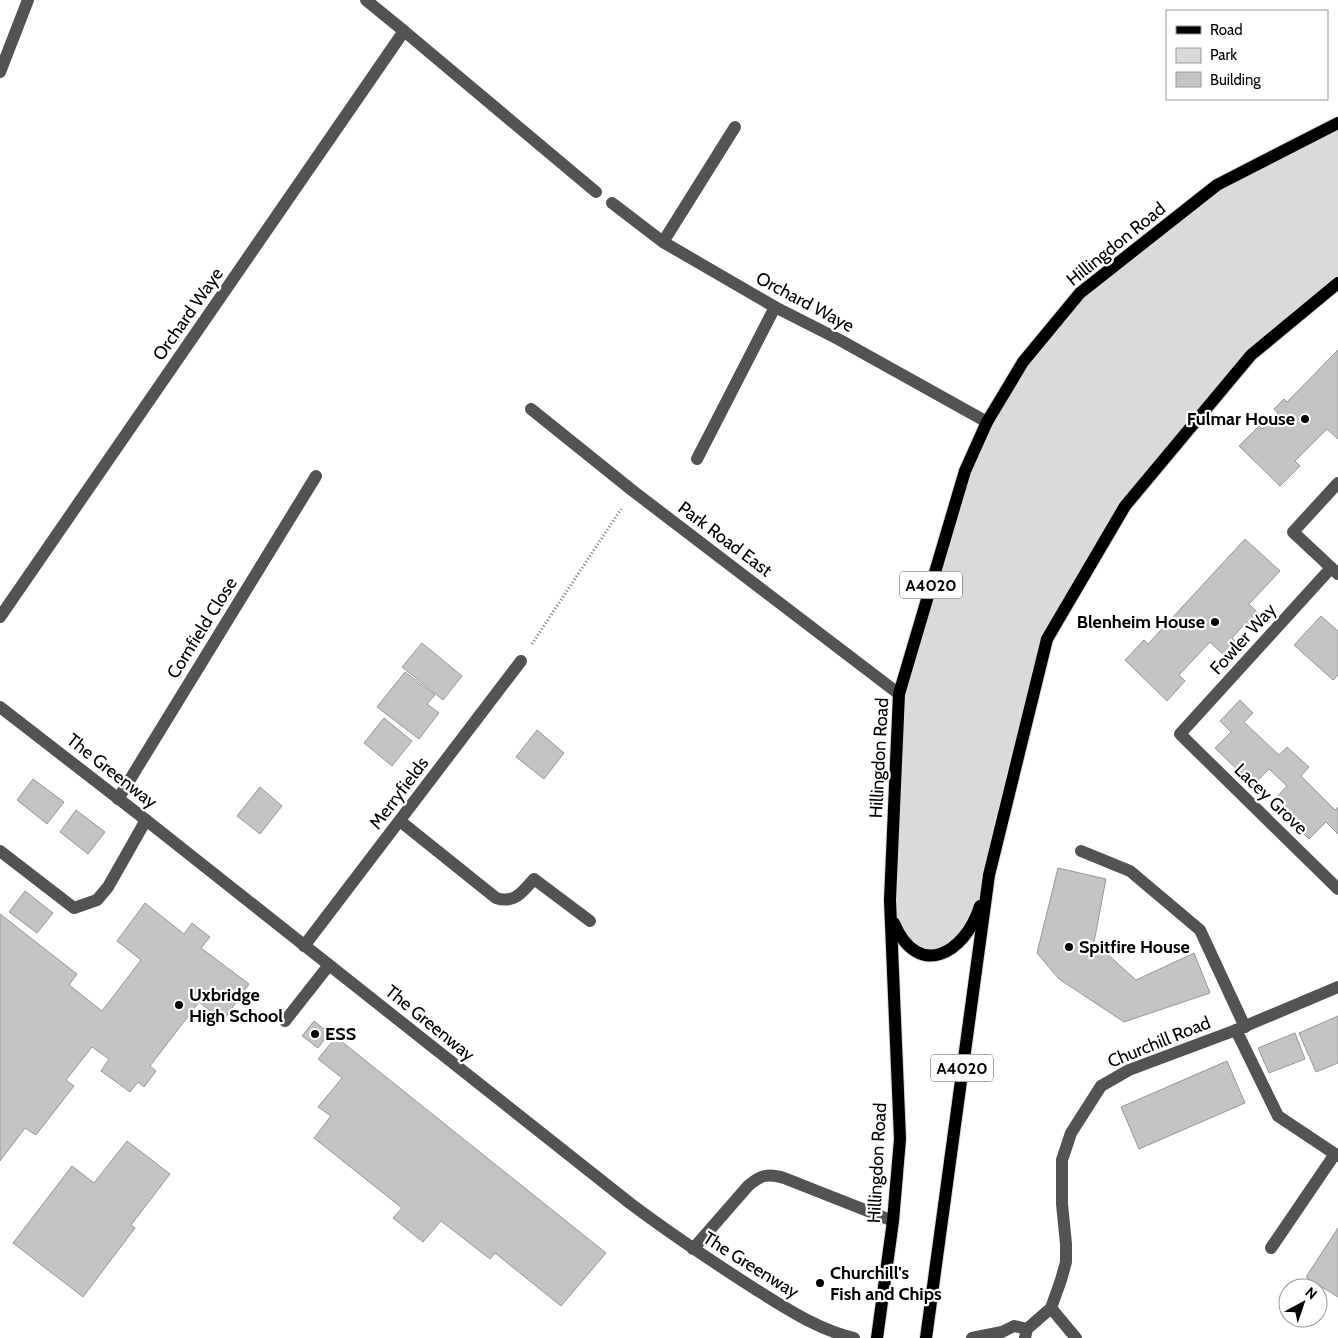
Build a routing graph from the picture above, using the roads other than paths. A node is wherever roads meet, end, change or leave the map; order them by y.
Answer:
1 (28, 0) edge
2 (366, 0) edge
3 (404, 31) junction
4 (0, 72) edge
5 (1338, 124) edge
6 (735, 127) dead end
7 (596, 192) dead end
8 (612, 203) dead end
9 (664, 242) junction
10 (1338, 283) edge
11 (775, 307) junction
12 (531, 409) dead end
13 (987, 422) junction
14 (697, 459) dead end
15 (316, 476) dead end
16 (1338, 484) edge
17 (1334, 571) edge
18 (0, 617) edge
19 (521, 661) road end
20 (899, 694) junction
21 (0, 707) edge
22 (1180, 734) joint
23 (118, 799) junction
24 (146, 820) junction
25 (400, 821) junction
26 (0, 851) edge
27 (1081, 851) dead end
28 (989, 875) junction
29 (1338, 889) edge
30 (890, 900) junction
31 (590, 922) dead end
32 (304, 946) junction
33 (329, 965) junction
34 (1338, 987) edge
35 (285, 1021) dead end
36 (1241, 1028) junction
37 (1336, 1155) edge
38 (893, 1221) junction
39 (1271, 1248) dead end
40 (693, 1249) junction
41 (1051, 1308) junction
42 (1026, 1334) edge
43 (854, 1338) edge
44 (876, 1338) edge
45 (926, 1338) edge
46 (972, 1338) edge
47 (1076, 1338) edge

1 - 4 street
2 - 3 street
3 - 7 street
3 - 18 street, Orchard Waye
5 - 13 main road, Hillingdon Road / A4020
6 - 9 street
8 - 9 street, Orchard Waye
9 - 11 street, Orchard Waye
10 - 28 main road, A4020
11 - 13 street, Orchard Waye
11 - 14 street
12 - 20 street, Park Road East
13 - 20 main road, Hillingdon Road / A4020
15 - 23 street, Cornfield Close
16 - 17 street, Fowler Way
17 - 22 street, Fowler Way
19 - 25 street, Merryfields
20 - 30 main road, Hillingdon Road / A4020
21 - 23 street, The Greenway
22 - 29 street, Lacey Grove
23 - 24 street, The Greenway
24 - 26 street
24 - 32 street, The Greenway
25 - 31 street
25 - 32 street, Merryfields
27 - 36 street
28 - 30 main road, A4020
28 - 45 main road, A4020
30 - 38 main road, Hillingdon Road / A4020
32 - 33 street, The Greenway
33 - 35 street
33 - 40 street, The Greenway
34 - 36 street, Churchill Road
36 - 37 street
36 - 41 street, Churchill Road
37 - 39 street
38 - 40 street
38 - 44 main road, Hillingdon Road / A4020
40 - 43 street, The Greenway
41 - 42 street
41 - 47 street
42 - 46 street

